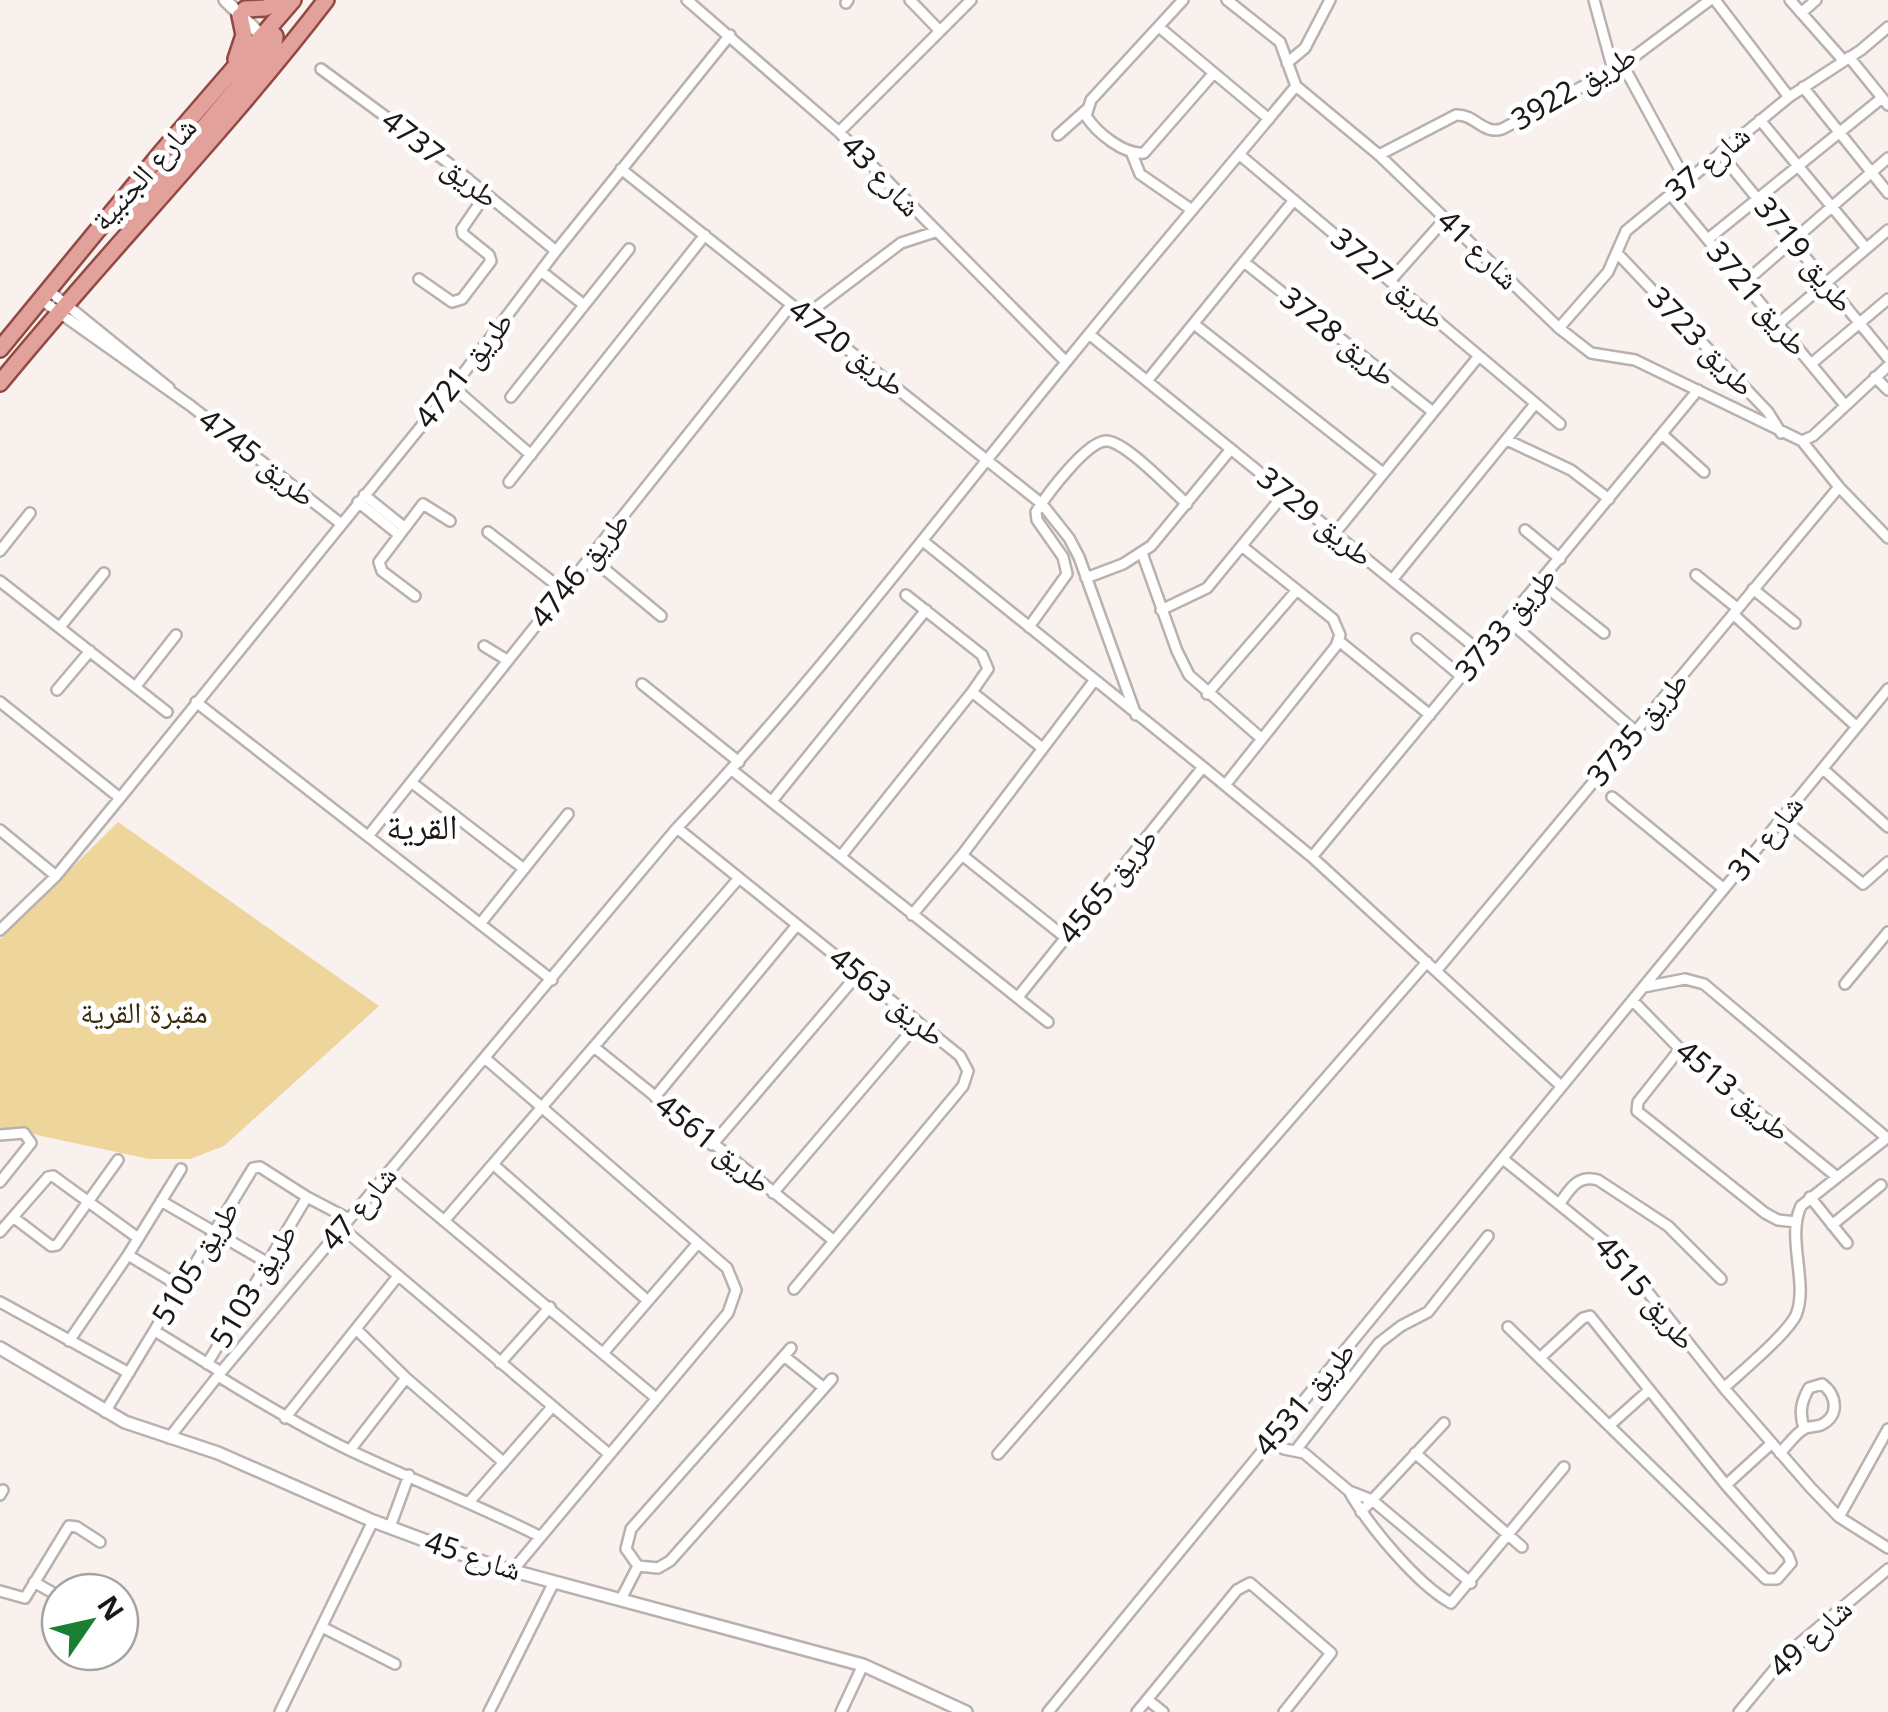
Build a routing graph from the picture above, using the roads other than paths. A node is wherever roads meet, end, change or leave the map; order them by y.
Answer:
1 (225, 0) edge
2 (283, 0) edge
3 (293, 0) edge
4 (326, 0) edge
5 (910, 0) edge
6 (971, 0) edge
7 (1183, 0) edge
8 (1227, 0) edge
9 (1330, 0) edge
10 (1594, 0) edge
11 (1712, 0) edge
12 (1790, 0) edge
13 (1816, 0) edge
14 (690, 1) edge
15 (240, 8) edge
16 (1801, 13) junction
17 (1158, 27) junction
18 (1888, 27) edge
19 (940, 30) junction
20 (299, 35) junction
21 (730, 35) junction
22 (268, 36) junction
23 (1846, 59) junction
24 (1287, 63) junction
25 (1618, 67) junction
26 (321, 69) dead end
27 (231, 72) junction
28 (1212, 74) junction
29 (1296, 86) junction
30 (1803, 87) junction
31 (1789, 97) junction
32 (1885, 102) edge
33 (1086, 110) junction
34 (1270, 119) junction
35 (1760, 120) junction
36 (838, 132) junction
37 (1839, 132) junction
38 (1058, 135) dead end
39 (1720, 153) junction
40 (1132, 154) junction
41 (1240, 155) junction
42 (1379, 155) junction
43 (1888, 158) edge
44 (1798, 166) junction
45 (621, 169) junction
46 (1870, 171) junction
47 (1686, 181) junction
48 (1888, 193) edge
49 (486, 194) junction
50 (1670, 194) junction
51 (1757, 198) junction
52 (1294, 200) junction
53 (1830, 205) junction
54 (1192, 210) junction
55 (1445, 219) junction
56 (1888, 230) edge
57 (935, 232) junction
58 (705, 235) junction
59 (1708, 239) junction
60 (1791, 240) junction
61 (121, 242) junction
62 (1866, 248) junction
63 (629, 249) dead end
64 (556, 250) junction
65 (1618, 253) junction
66 (1244, 262) junction
67 (540, 271) junction
68 (419, 279) dead end
69 (1390, 282) junction
70 (1744, 283) junction
71 (1826, 283) junction
72 (44, 294) junction
73 (1888, 299) edge
74 (584, 304) junction
75 (791, 305) junction
76 (61, 308) junction
77 (805, 316) junction
78 (1860, 323) junction
79 (1194, 324) junction
80 (1778, 324) junction
81 (1559, 328) junction
82 (1089, 334) junction
83 (0, 350) edge
84 (1479, 356) junction
85 (1888, 358) edge
86 (1066, 362) junction
87 (1811, 364) junction
88 (1888, 366) edge
89 (1875, 376) junction
90 (1147, 381) junction
91 (0, 383) edge
92 (452, 388) junction
93 (1698, 390) junction
94 (1888, 390) edge
95 (511, 398) dead end
96 (1535, 404) junction
97 (1844, 404) junction
98 (1432, 412) junction
99 (1560, 424) dead end
100 (1780, 433) junction
101 (1663, 436) junction
102 (1506, 440) junction
103 (1802, 441) junction
104 (1231, 450) junction
105 (531, 454) junction
106 (989, 459) junction
107 (1704, 472) dead end
108 (1383, 473) junction
109 (509, 482) dead end
110 (1839, 487) junction
111 (1285, 493) junction
112 (361, 498) junction
113 (1610, 499) junction
114 (1042, 504) junction
115 (1187, 504) junction
116 (30, 513) dead end
117 (450, 520) dead end
118 (340, 523) junction
119 (1525, 530) dead end
120 (401, 531) junction
121 (488, 532) dead end
122 (1335, 533) junction
123 (1888, 538) edge
124 (924, 541) junction
125 (1244, 547) junction
126 (0, 551) edge
127 (1142, 554) junction
128 (590, 557) junction
129 (1560, 559) junction
130 (104, 573) dead end
131 (1696, 575) dead end
132 (1086, 578) junction
133 (1392, 580) junction
134 (1540, 583) junction
135 (2, 588) edge
136 (1754, 589) junction
137 (563, 590) junction
138 (1297, 590) junction
139 (906, 595) dead end
140 (415, 596) dead end
141 (926, 610) junction
142 (1161, 610) junction
143 (1735, 611) junction
144 (661, 616) dead end
145 (1509, 621) junction
146 (1795, 623) dead end
147 (60, 627) junction
148 (1028, 627) junction
149 (1604, 633) dead end
150 (176, 635) dead end
151 (1418, 639) dead end
152 (1339, 641) junction
153 (484, 646) dead end
154 (90, 651) junction
155 (1482, 653) junction
156 (507, 660) junction
157 (1462, 678) junction
158 (1094, 680) junction
159 (642, 684) dead end
160 (136, 686) junction
161 (1888, 689) edge
162 (58, 690) dead end
163 (972, 692) junction
164 (1207, 694) junction
165 (0, 702) edge
166 (196, 702) junction
167 (167, 712) dead end
168 (1136, 715) junction
169 (1430, 716) junction
170 (1857, 727) junction
171 (1636, 732) junction
172 (1262, 739) junction
173 (1041, 747) junction
174 (736, 766) junction
175 (1822, 769) junction
176 (1201, 771) junction
177 (411, 782) junction
178 (1226, 784) junction
179 (1612, 797) dead end
180 (120, 798) junction
181 (772, 801) junction
182 (568, 814) dead end
183 (1782, 818) junction
184 (677, 828) junction
185 (1888, 828) edge
186 (0, 830) edge
187 (369, 836) junction
188 (962, 855) junction
189 (841, 856) junction
190 (1312, 857) junction
191 (1888, 862) edge
192 (524, 869) junction
193 (56, 876) junction
194 (738, 878) junction
195 (1724, 889) junction
196 (0, 911) edge
197 (912, 914) junction
198 (10, 920) junction
199 (480, 924) junction
200 (797, 925) junction
201 (0, 930) edge
202 (1888, 932) edge
203 (1066, 938) junction
204 (1427, 962) junction
205 (1436, 971) junction
206 (858, 974) junction
207 (552, 980) junction
208 (1845, 984) dead end
209 (1644, 987) junction
210 (1018, 997) junction
211 (1633, 1001) junction
212 (1048, 1022) dead end
213 (918, 1023) junction
214 (594, 1047) junction
215 (1680, 1049) junction
216 (486, 1060) junction
217 (1561, 1086) junction
218 (654, 1097) junction
219 (542, 1110) junction
220 (0, 1136) edge
221 (1887, 1137) edge
222 (712, 1145) junction
223 (1504, 1159) junction
224 (118, 1160) dead end
225 (494, 1165) junction
226 (180, 1169) dead end
227 (388, 1174) junction
228 (1837, 1177) junction
229 (0, 1182) edge
230 (1881, 1186) dead end
231 (773, 1193) junction
232 (308, 1197) junction
233 (1810, 1197) junction
234 (88, 1202) junction
235 (161, 1202) junction
236 (1560, 1203) junction
237 (13, 1217) junction
238 (350, 1219) junction
239 (444, 1221) junction
240 (1796, 1222) junction
241 (1832, 1225) junction
242 (342, 1228) junction
243 (0, 1232) edge
244 (215, 1232) junction
245 (1488, 1236) dead end
246 (138, 1238) junction
247 (833, 1240) junction
248 (698, 1243) junction
249 (1847, 1244) dead end
250 (128, 1254) junction
251 (268, 1263) junction
252 (398, 1276) junction
253 (1721, 1279) dead end
254 (182, 1287) junction
255 (794, 1289) dead end
256 (648, 1301) junction
257 (0, 1302) edge
258 (550, 1307) junction
259 (1508, 1327) dead end
260 (356, 1329) junction
261 (154, 1331) junction
262 (70, 1341) junction
263 (0, 1348) edge
264 (604, 1352) junction
265 (1541, 1357) junction
266 (500, 1363) junction
267 (207, 1364) junction
268 (129, 1372) junction
269 (219, 1374) junction
270 (406, 1378) junction
271 (832, 1379) dead end
272 (824, 1388) junction
273 (1724, 1388) junction
274 (1648, 1391) junction
275 (656, 1398) junction
276 (552, 1407) junction
277 (105, 1412) junction
278 (286, 1418) junction
279 (1444, 1422) dead end
280 (1610, 1424) junction
281 (1804, 1428) junction
282 (1888, 1429) edge
283 (168, 1438) junction
284 (1271, 1440) junction
285 (1772, 1443) junction
286 (350, 1450) junction
287 (1296, 1450) junction
288 (1415, 1453) junction
289 (1780, 1453) junction
290 (609, 1454) junction
291 (998, 1454) dead end
292 (502, 1461) junction
293 (1564, 1467) dead end
294 (409, 1475) junction
295 (1726, 1485) junction
296 (1349, 1491) junction
297 (1372, 1500) junction
298 (470, 1501) junction
299 (1361, 1512) junction
300 (1840, 1517) junction
301 (373, 1521) junction
302 (390, 1527) junction
303 (1508, 1534) junction
304 (539, 1536) junction
305 (100, 1542) dead end
306 (1522, 1547) dead end
307 (1888, 1548) edge
308 (638, 1566) junction
309 (1888, 1568) edge
310 (513, 1570) junction
311 (34, 1582) junction
312 (554, 1582) junction
313 (1471, 1583) junction
314 (40, 1585) edge
315 (0, 1592) edge
316 (621, 1599) junction
317 (322, 1626) junction
318 (395, 1664) dead end
319 (864, 1664) junction
320 (1148, 1700) junction
321 (959, 1710) edge
322 (280, 1712) edge
323 (489, 1712) edge
324 (841, 1712) edge
325 (1048, 1712) edge
326 (1137, 1712) edge
327 (1163, 1712) edge
328 (1284, 1712) edge
329 (1739, 1712) edge

1 - 15 street
2 - 15 main road
3 - 22 main road, شارع الجنبية
4 - 20 main road, شارع الجنبية
5 - 19 street
6 - 19 street
7 - 17 street
8 - 24 street, شارع 41
9 - 24 street
10 - 25 street
11 - 25 street, طريق 3922
11 - 31 street
12 - 16 street
13 - 16 street
14 - 21 street, شارع 43
15 - 22 street
15 - 27 main road
16 - 23 street
17 - 28 street
17 - 33 street
18 - 23 street, شارع 37
19 - 36 street
20 - 22 street
20 - 61 main road, شارع الجنبية
21 - 36 street, شارع 43
21 - 45 street, طريق 4721
22 - 27 main road, شارع الجنبية
22 - 61 main road
23 - 30 street, شارع 37
23 - 32 street
24 - 29 street, شارع 41
25 - 42 street, طريق 3922
25 - 47 street
26 - 49 street, طريق 4737
27 - 72 main road, شارع الجنبية
28 - 34 street
28 - 40 street
29 - 34 street
29 - 42 street, شارع 41
30 - 31 street, شارع 37
30 - 37 street
31 - 35 street, شارع 37
32 - 37 street
33 - 38 street
33 - 40 street
34 - 41 street
35 - 39 street, شارع 37
35 - 44 street
36 - 57 street, شارع 43
37 - 44 street
37 - 46 street
39 - 47 street, شارع 37
39 - 51 street, طريق 3719
40 - 54 street
41 - 52 street, طريق 3727
41 - 54 street
42 - 55 street, شارع 41
43 - 46 street
44 - 51 street
44 - 53 street
45 - 58 street, طريق 4720
45 - 64 street, طريق 4721
46 - 48 street
46 - 53 street
47 - 50 street, شارع 37
49 - 64 street, طريق 4737
49 - 68 street
50 - 59 street, طريق 3721
50 - 65 street, شارع 37
51 - 59 street
51 - 60 street, طريق 3719
52 - 66 street
52 - 69 street, طريق 3727
53 - 60 street
53 - 62 street
54 - 82 street
55 - 69 street
55 - 81 street, شارع 41
56 - 62 street
57 - 77 street
57 - 86 street, شارع 43
58 - 75 street, طريق 4720
58 - 105 street
59 - 70 street, طريق 3721
60 - 70 street
60 - 71 street, طريق 3719
61 - 76 main road, شارع الجنبية
62 - 71 street
63 - 74 street
64 - 67 street, طريق 4721
65 - 81 street, شارع 37
65 - 100 street, طريق 3723
66 - 79 street
66 - 98 street, طريق 3728
67 - 74 street
67 - 92 street, طريق 4721
69 - 84 street, طريق 3727
70 - 80 street, طريق 3721
71 - 78 street, طريق 3719
71 - 80 street
72 - 76 street, طريق 4745
72 - 83 main road, شارع الجنبية
73 - 78 street
74 - 95 street
75 - 77 street, طريق 4720
75 - 128 street, طريق 4746
76 - 91 main road, شارع الجنبية
76 - 118 street, طريق 4745
77 - 106 street, طريق 4720
78 - 85 street, طريق 3719
78 - 87 street
79 - 90 street
79 - 108 street
80 - 87 street, طريق 3721
81 - 93 street, شارع 41
82 - 86 street
82 - 90 street, طريق 3729
84 - 96 street, طريق 3727
84 - 98 street
86 - 106 street
87 - 97 street, طريق 3721
88 - 89 street
89 - 94 street
89 - 97 street
90 - 104 street, طريق 3729
92 - 105 street
92 - 112 street, طريق 4721
93 - 100 street, شارع 41
93 - 101 street, طريق 3733
96 - 99 street, طريق 3727
96 - 102 street
97 - 103 street
98 - 108 street
100 - 103 street, شارع 41
101 - 107 street
101 - 113 street, طريق 3733
102 - 113 street
102 - 133 street
103 - 110 street
104 - 111 street, طريق 3729
104 - 115 street
105 - 109 street
106 - 114 street, طريق 4720
106 - 124 street
108 - 122 street
110 - 123 street
110 - 136 street, طريق 3735
111 - 122 street, طريق 3729
111 - 125 street
112 - 118 street, طريق 4721
112 - 120 street
113 - 129 street, طريق 3733
114 - 115 street
114 - 132 street, طريق 4720
114 - 148 street
115 - 127 street
116 - 126 street
117 - 120 street
118 - 166 street, طريق 4721
119 - 129 street
120 - 140 street
121 - 137 street
122 - 133 street, طريق 3729
124 - 148 street
124 - 174 street, شارع 47
125 - 138 street
125 - 142 street
127 - 132 street
127 - 142 street
128 - 137 street, طريق 4746
128 - 144 street
129 - 134 street, طريق 3733
130 - 147 street
131 - 143 street
132 - 168 street, طريق 4720
133 - 155 street, طريق 3729
134 - 145 street, طريق 3733
134 - 149 street
135 - 147 street
136 - 143 street, طريق 3735
136 - 146 street
137 - 156 street, طريق 4746
138 - 152 street
138 - 164 street
139 - 141 street
141 - 163 street
141 - 181 street
142 - 164 street
143 - 170 street
143 - 171 street, طريق 3735
145 - 155 street, طريق 3733
145 - 171 street
147 - 154 street
148 - 158 street
150 - 160 street
151 - 157 street
152 - 169 street
152 - 172 street
153 - 156 street
154 - 160 street
154 - 162 street
155 - 157 street, طريق 3733
156 - 177 street, طريق 4746
157 - 169 street, طريق 3733
158 - 168 street
158 - 173 street
159 - 174 street
160 - 167 street
161 - 170 street, شارع 31
163 - 173 street
163 - 189 street
164 - 172 street
165 - 180 street
166 - 180 street, طريق 4721
166 - 187 street
168 - 176 street
169 - 190 street, طريق 3733
170 - 175 street, شارع 31
171 - 205 street, طريق 3735
172 - 178 street
173 - 188 street
174 - 181 street
174 - 184 street, شارع 47
175 - 183 street, شارع 31
175 - 185 street
176 - 178 street
176 - 203 street, طريق 4565
177 - 187 street, طريق 4746
177 - 192 street
178 - 190 street
179 - 195 street
180 - 193 street, طريق 4721
181 - 189 street
182 - 192 street
183 - 191 street
183 - 195 street, شارع 31
184 - 194 street, طريق 4563
184 - 207 street, شارع 47
186 - 193 street
187 - 199 street
188 - 197 street
188 - 203 street
189 - 197 street
190 - 204 street
192 - 199 street
193 - 198 street, طريق 4721
194 - 200 street, طريق 4563
194 - 214 street
195 - 209 street, شارع 31
196 - 198 street
197 - 210 street
198 - 201 street, طريق 4721
199 - 207 street
200 - 206 street, طريق 4563
200 - 218 street
202 - 208 street
203 - 210 street, طريق 4565
204 - 205 street
204 - 291 street
205 - 217 street
206 - 213 street, طريق 4563
206 - 222 street
207 - 216 street, شارع 47
209 - 211 street, شارع 31
209 - 221 street
210 - 212 street
211 - 215 street, طريق 4513
211 - 217 street, شارع 31
213 - 231 street
213 - 247 street, طريق 4563
214 - 218 street, طريق 4561
214 - 219 street
215 - 228 street, طريق 4513
215 - 240 street
216 - 219 street
216 - 227 street, شارع 47
217 - 223 street, طريق 4531
218 - 222 street, طريق 4561
219 - 225 street
219 - 248 street
220 - 229 street
221 - 228 street
222 - 231 street, طريق 4561
223 - 236 street, طريق 4515
223 - 284 street, طريق 4531
224 - 234 street
225 - 239 street
225 - 256 street
226 - 235 street
227 - 238 street, شارع 47
227 - 239 street
228 - 233 street
230 - 241 street
231 - 247 street, طريق 4561
232 - 238 street, طريق 5103
232 - 244 street, طريق 5105
232 - 251 street, طريق 5103
233 - 240 street
233 - 241 street
234 - 237 street
234 - 237 street
234 - 246 street
235 - 244 street
235 - 246 street
236 - 253 street
236 - 273 street, طريق 4515
237 - 243 street
238 - 242 street, شارع 47
239 - 258 street
240 - 273 street
241 - 249 street
242 - 252 street
242 - 269 street, شارع 47
244 - 251 street
244 - 254 street, طريق 5105
245 - 287 street
246 - 250 street
247 - 255 street, طريق 4563
248 - 256 street
248 - 275 street
250 - 254 street
250 - 262 street
251 - 267 street, طريق 5103
252 - 260 street
252 - 266 street
254 - 261 street, طريق 5105
256 - 264 street
257 - 262 street
258 - 264 street
258 - 266 street
259 - 265 street
260 - 270 street
260 - 278 street
261 - 267 street
261 - 268 street, طريق 5105
262 - 268 street
263 - 277 street, شارع 45
264 - 275 street
265 - 274 street
265 - 280 street
266 - 276 street
267 - 269 street
268 - 277 street, طريق 5105
269 - 278 street
269 - 283 street, شارع 47
270 - 286 street
270 - 292 street
271 - 272 street
272 - 308 street
272 - 308 street
273 - 285 street, طريق 4515
274 - 280 street
274 - 295 street
275 - 290 street
276 - 290 street
276 - 292 street
277 - 283 street, شارع 45
278 - 286 street
279 - 288 street
280 - 295 street
281 - 281 street
281 - 289 street
282 - 300 street
283 - 301 street, شارع 45
284 - 287 street
284 - 325 street, طريق 4531
285 - 289 street, طريق 4515
285 - 295 street
286 - 294 street
287 - 296 street
288 - 297 street
288 - 303 street
289 - 300 street, طريق 4515
290 - 304 street
292 - 298 street
293 - 303 street
294 - 298 street
294 - 302 street
296 - 297 street
296 - 299 street
297 - 299 street
297 - 313 street
298 - 304 street
299 - 313 street
300 - 307 street
301 - 302 street, شارع 45
301 - 317 street
302 - 310 street, شارع 45
303 - 306 street
303 - 313 street
304 - 310 street
305 - 311 street
308 - 316 street
309 - 329 street, شارع 49
310 - 312 street, شارع 45
311 - 314 street
311 - 315 street
312 - 316 street, شارع 45
312 - 323 street
316 - 319 street, شارع 45
317 - 318 street
317 - 322 street
319 - 321 street, شارع 45
319 - 324 street
320 - 326 street
320 - 327 street
320 - 328 street

